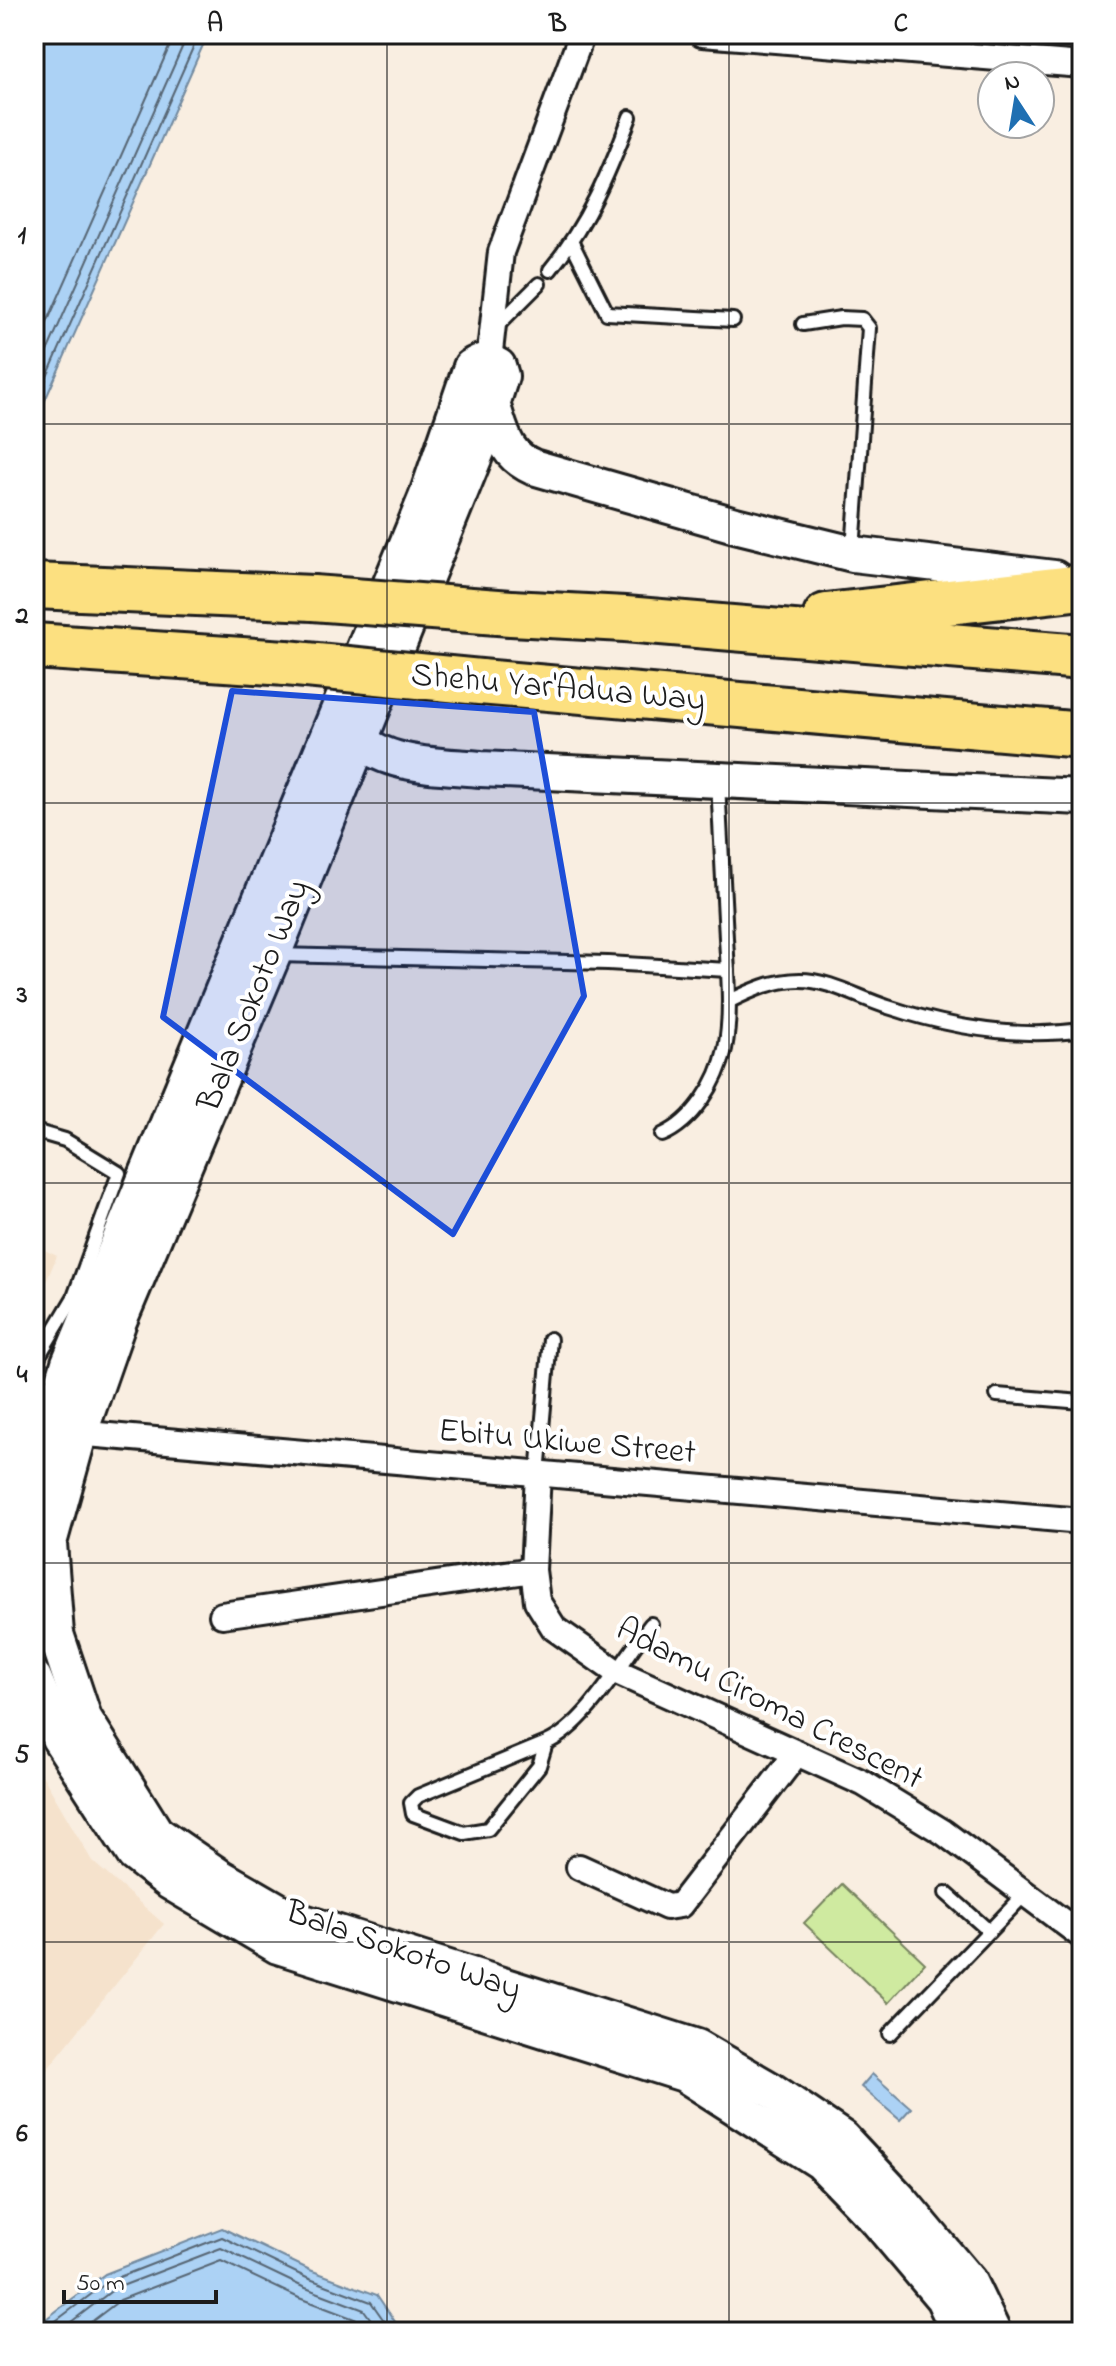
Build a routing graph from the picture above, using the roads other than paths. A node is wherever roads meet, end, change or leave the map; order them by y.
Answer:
1 (582, 34) edge
2 (702, 34) edge
3 (1082, 65) edge
4 (630, 117) dead end
5 (572, 243) junction
6 (550, 270) dead end
7 (539, 284) dead end
8 (733, 320) dead end
9 (803, 324) dead end
10 (490, 346) junction
11 (493, 407) junction
12 (472, 462) junction
13 (533, 467) junction
14 (426, 498) junction
15 (853, 554) junction
16 (1082, 580) edge
17 (34, 586) edge
18 (1082, 587) edge
19 (625, 619) junction
20 (34, 646) edge
21 (1082, 657) edge
22 (347, 689) junction
23 (856, 716) junction
24 (1082, 735) edge
25 (361, 740) junction
26 (1082, 753) edge
27 (398, 759) junction
28 (343, 778) junction
29 (718, 781) junction
30 (1082, 797) edge
31 (273, 955) junction
32 (728, 970) junction
33 (730, 1001) junction
34 (1082, 1030) edge
35 (34, 1131) edge
36 (662, 1135) dead end
37 (132, 1177) junction
38 (550, 1339) dead end
39 (34, 1364) edge
40 (997, 1395) dead end
41 (1082, 1402) edge
42 (63, 1432) junction
43 (538, 1474) junction
44 (34, 1479) edge
45 (1082, 1521) edge
46 (533, 1570) junction
47 (222, 1615) dead end
48 (651, 1624) dead end
49 (615, 1671) junction
50 (34, 1678) edge
51 (546, 1743) junction
52 (797, 1753) junction
53 (579, 1867) dead end
54 (1027, 1892) junction
55 (946, 1893) dead end
56 (989, 1931) junction
57 (1082, 1936) edge
58 (890, 2034) dead end
59 (959, 2332) edge
60 (993, 2332) edge

1 - 10 street
2 - 3 street
4 - 5 lane
5 - 6 lane
5 - 8 lane
7 - 10 lane
9 - 15 lane
10 - 11 street, Bala Sokoto Way
10 - 14 street, Bala Sokoto Way
11 - 12 street, Bala Sokoto Way
11 - 13 street
12 - 13 street
12 - 14 street
12 - 25 street, Bala Sokoto Way
13 - 15 street
14 - 22 street, Bala Sokoto Way
15 - 16 street
17 - 19 highway, Shehu Yar'Adua Way, bridge
18 - 19 highway
19 - 21 highway, Shehu Yar'Adua Way
20 - 23 highway, Shehu Yar'Adua Way, bridge
22 - 25 street
22 - 37 street, Bala Sokoto Way
23 - 24 highway, Shehu Yar'Adua Way
23 - 26 highway
25 - 27 street
25 - 28 street, Bala Sokoto Way
27 - 28 street
27 - 29 street
28 - 31 street, Bala Sokoto Way
29 - 30 street
29 - 32 lane
31 - 32 lane
31 - 42 street, Bala Sokoto Way
32 - 33 lane
33 - 34 lane
33 - 36 lane
35 - 37 lane
37 - 39 lane
37 - 42 street, Bala Sokoto Way
38 - 43 lane
40 - 41 lane
42 - 43 street, Ebitu Ukiwe Street
42 - 44 street, Bala Sokoto Way
42 - 60 street, Bala Sokoto Way
43 - 45 street, Ebitu Ukiwe Street
43 - 46 street, Adamu Ciroma Crescent
46 - 47 street
46 - 49 street, Adamu Ciroma Crescent
48 - 49 lane
49 - 51 lane
49 - 52 street, Adamu Ciroma Crescent
50 - 59 street, Bala Sokoto Way
51 - 51 lane
52 - 53 street
52 - 54 street, Adamu Ciroma Crescent
54 - 56 lane
54 - 57 street, Adamu Ciroma Crescent
55 - 56 lane
56 - 58 lane

